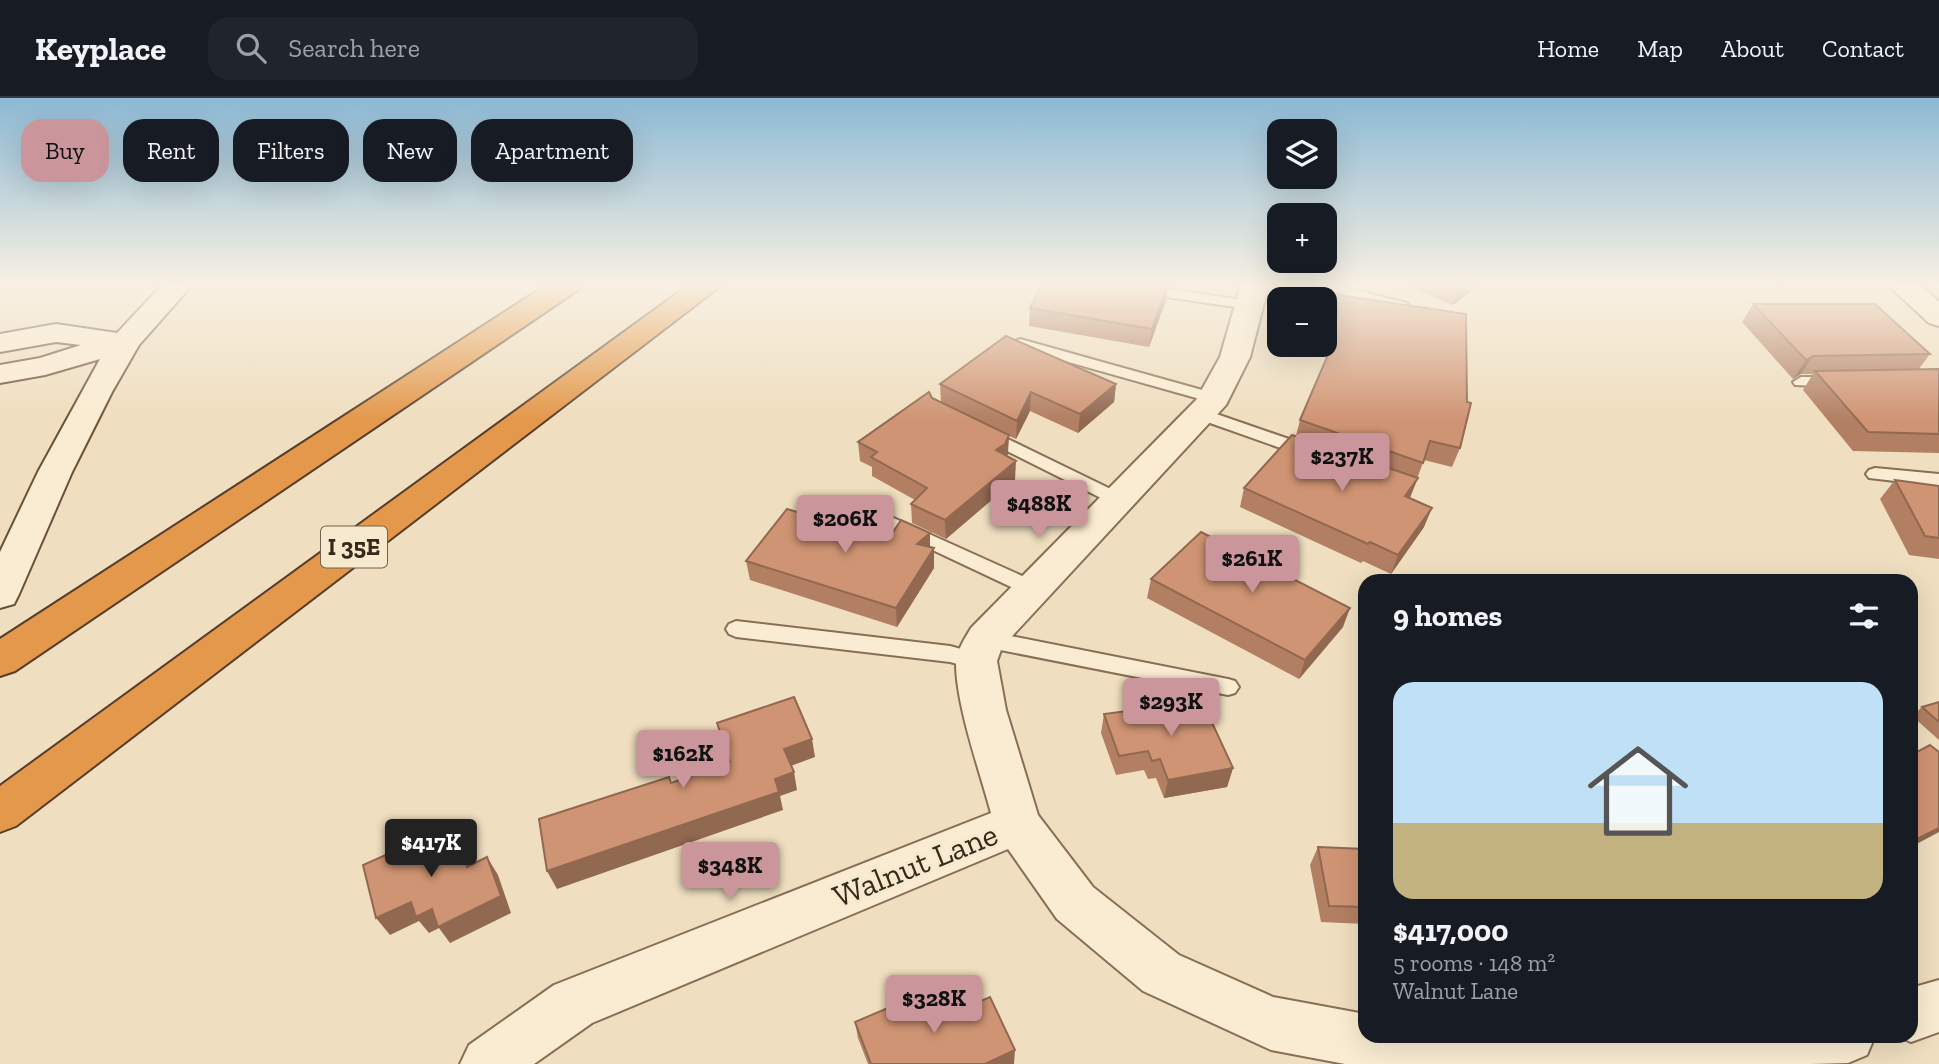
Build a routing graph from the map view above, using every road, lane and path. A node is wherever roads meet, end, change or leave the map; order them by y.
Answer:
1 (137, 329) edge
2 (500, 329) edge
3 (648, 329) edge
4 (1243, 329) edge
5 (126, 341) junction
6 (0, 343) edge
7 (1020, 344) edge
8 (0, 374) edge
9 (1856, 381) edge
10 (1801, 382) dead end
11 (1208, 406) junction
12 (975, 428) edge
13 (1320, 456) edge
14 (1875, 474) dead end
15 (1939, 480) edge
16 (1119, 500) junction
17 (858, 508) dead end
18 (1032, 589) junction
19 (0, 594) edge
20 (736, 629) dead end
21 (981, 650) junction
22 (0, 660) edge
23 (1228, 687) dead end
24 (0, 812) edge
25 (1017, 824) junction
26 (1939, 1006) edge
27 (1918, 1013) edge
28 (1358, 1039) edge
29 (1377, 1043) edge
30 (1562, 1043) edge
31 (488, 1064) edge

1 - 5 street
2 - 22 highway
3 - 24 highway, I 35E
4 - 11 street
5 - 6 street
5 - 8 street
5 - 19 street
7 - 11 lane
9 - 10 lane
11 - 13 lane
11 - 16 street
12 - 16 lane
14 - 15 lane
16 - 18 street
17 - 18 lane
18 - 21 street
20 - 21 lane
21 - 23 lane
21 - 25 street
25 - 28 street, Walnut Lane
25 - 31 street, Walnut Lane
26 - 27 street
29 - 30 street, Walnut Lane

